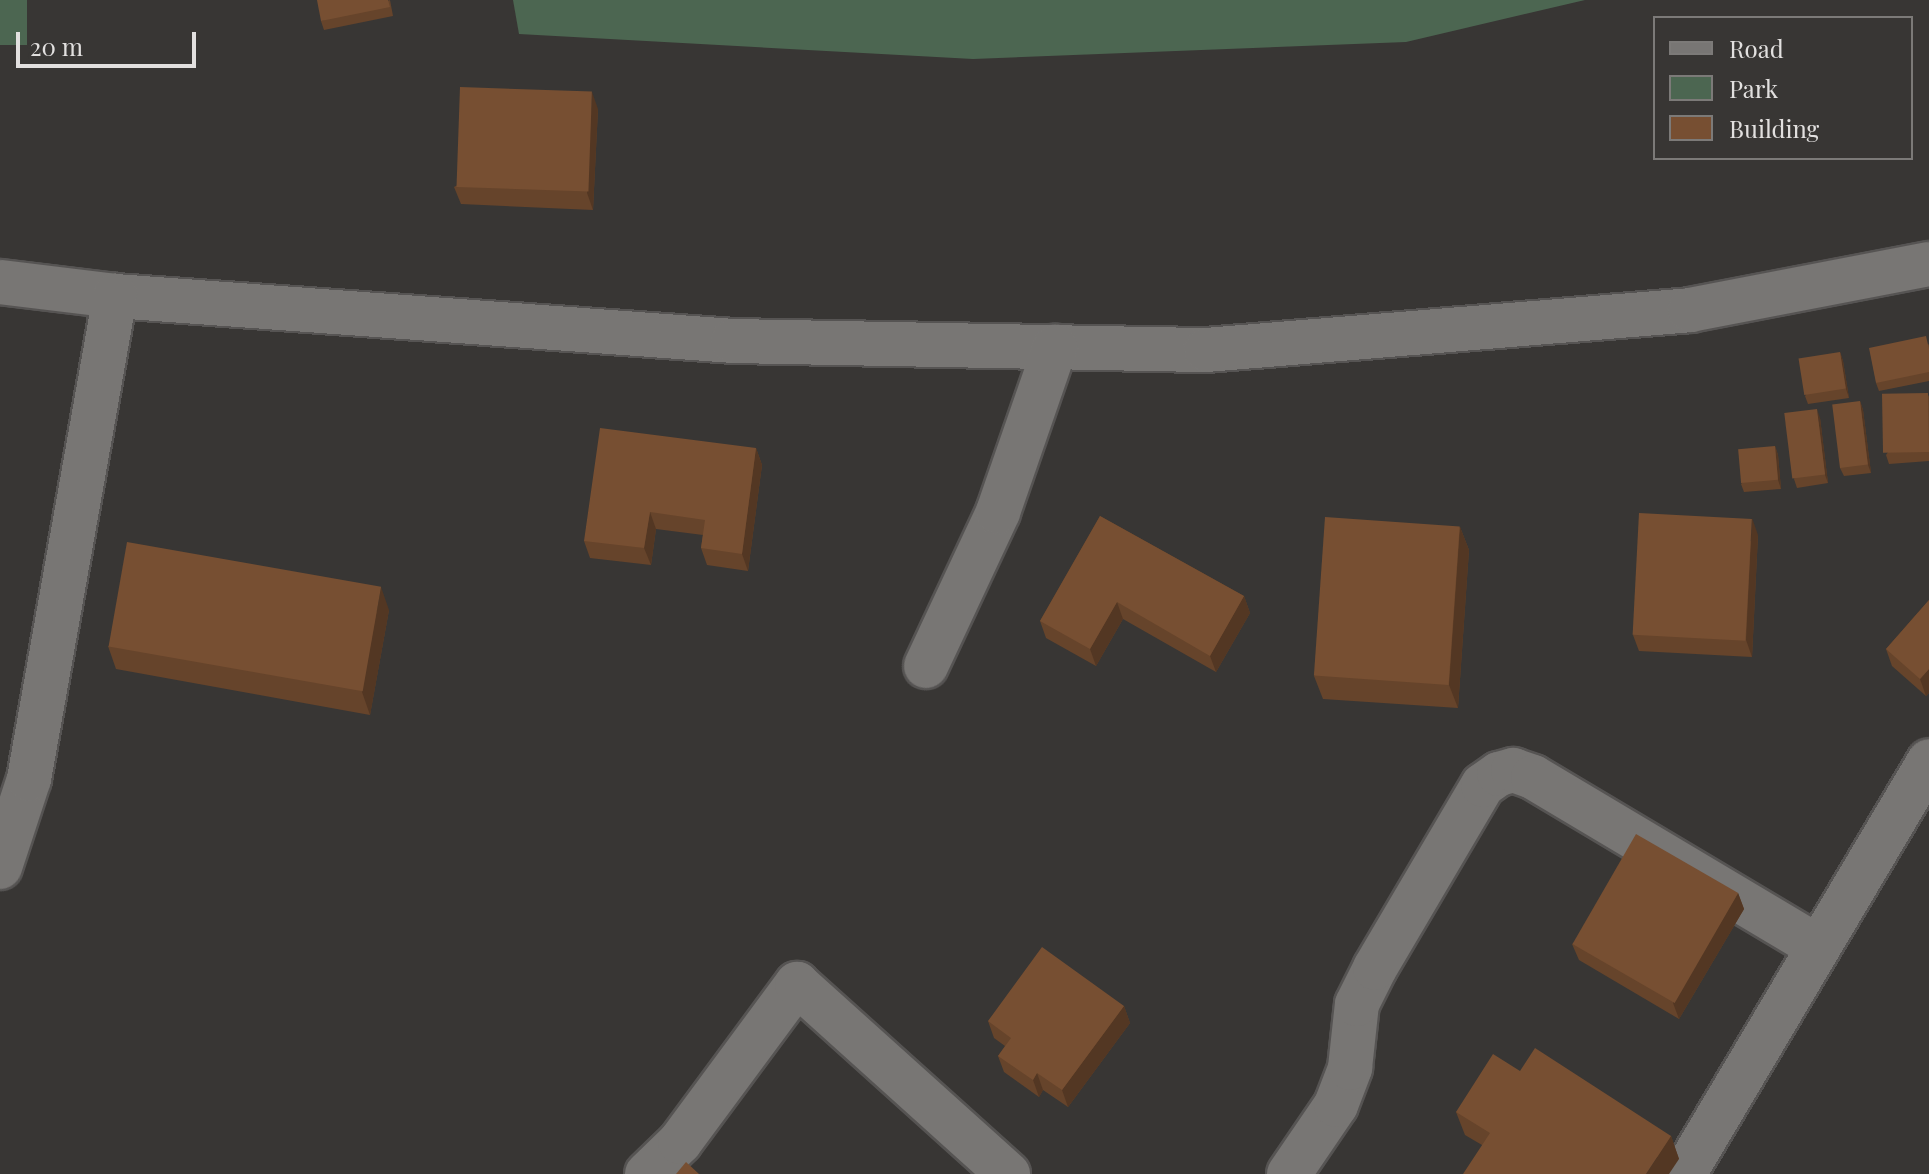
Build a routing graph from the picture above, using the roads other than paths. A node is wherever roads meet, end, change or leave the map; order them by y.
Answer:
1 (1929, 264) edge
2 (0, 282) edge
3 (115, 296) junction
4 (1055, 347) junction
5 (926, 666) dead end
6 (1929, 761) edge
7 (0, 867) edge
8 (1818, 947) junction
9 (647, 1174) edge
10 (1008, 1174) edge
11 (1289, 1174) edge
12 (1684, 1174) edge

1 - 4 street
2 - 3 street
3 - 4 street
3 - 7 street
4 - 5 street
6 - 8 street
8 - 11 street
8 - 12 street
9 - 10 street

